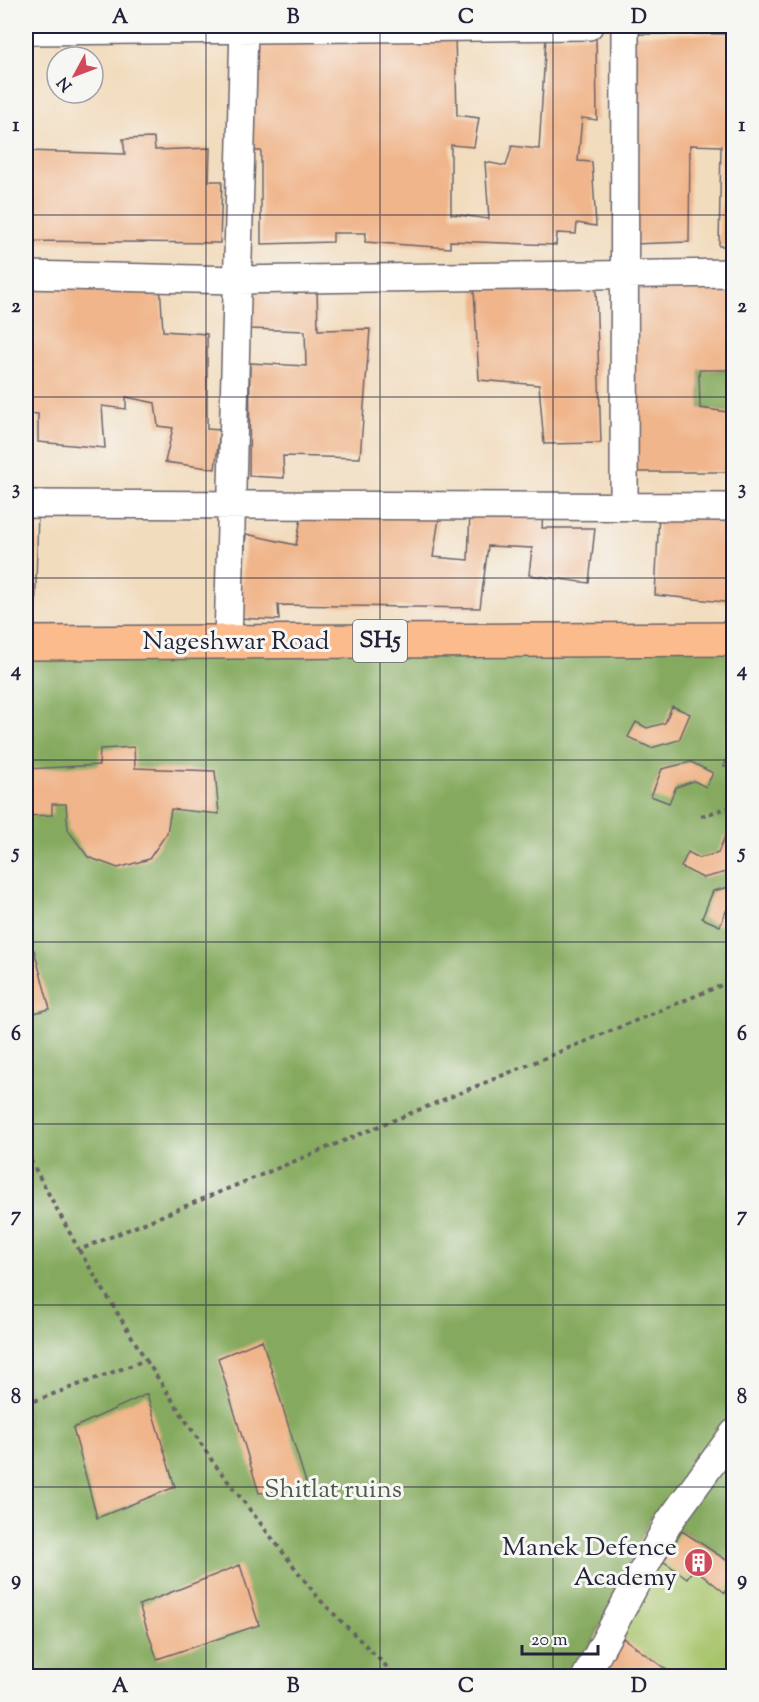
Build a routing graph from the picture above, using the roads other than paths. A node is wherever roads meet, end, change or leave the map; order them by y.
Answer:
1 (589, 26) edge
2 (625, 26) edge
3 (244, 27) edge
4 (26, 31) edge
5 (734, 273) edge
6 (26, 275) edge
7 (624, 276) junction
8 (237, 280) junction
9 (231, 503) junction
10 (26, 504) edge
11 (624, 506) junction
12 (734, 507) edge
13 (734, 639) edge
14 (228, 642) junction
15 (26, 644) edge
16 (734, 1434) edge
17 (586, 1677) edge

1 - 3 street
2 - 7 street
3 - 4 street
3 - 8 street
5 - 7 street
6 - 8 street
7 - 8 street
7 - 11 street
8 - 9 street
9 - 10 street
9 - 11 street
9 - 14 street
11 - 12 street
13 - 14 main road, Nageshwar Road / SH5
14 - 15 main road, Nageshwar Road / SH5
16 - 17 street

